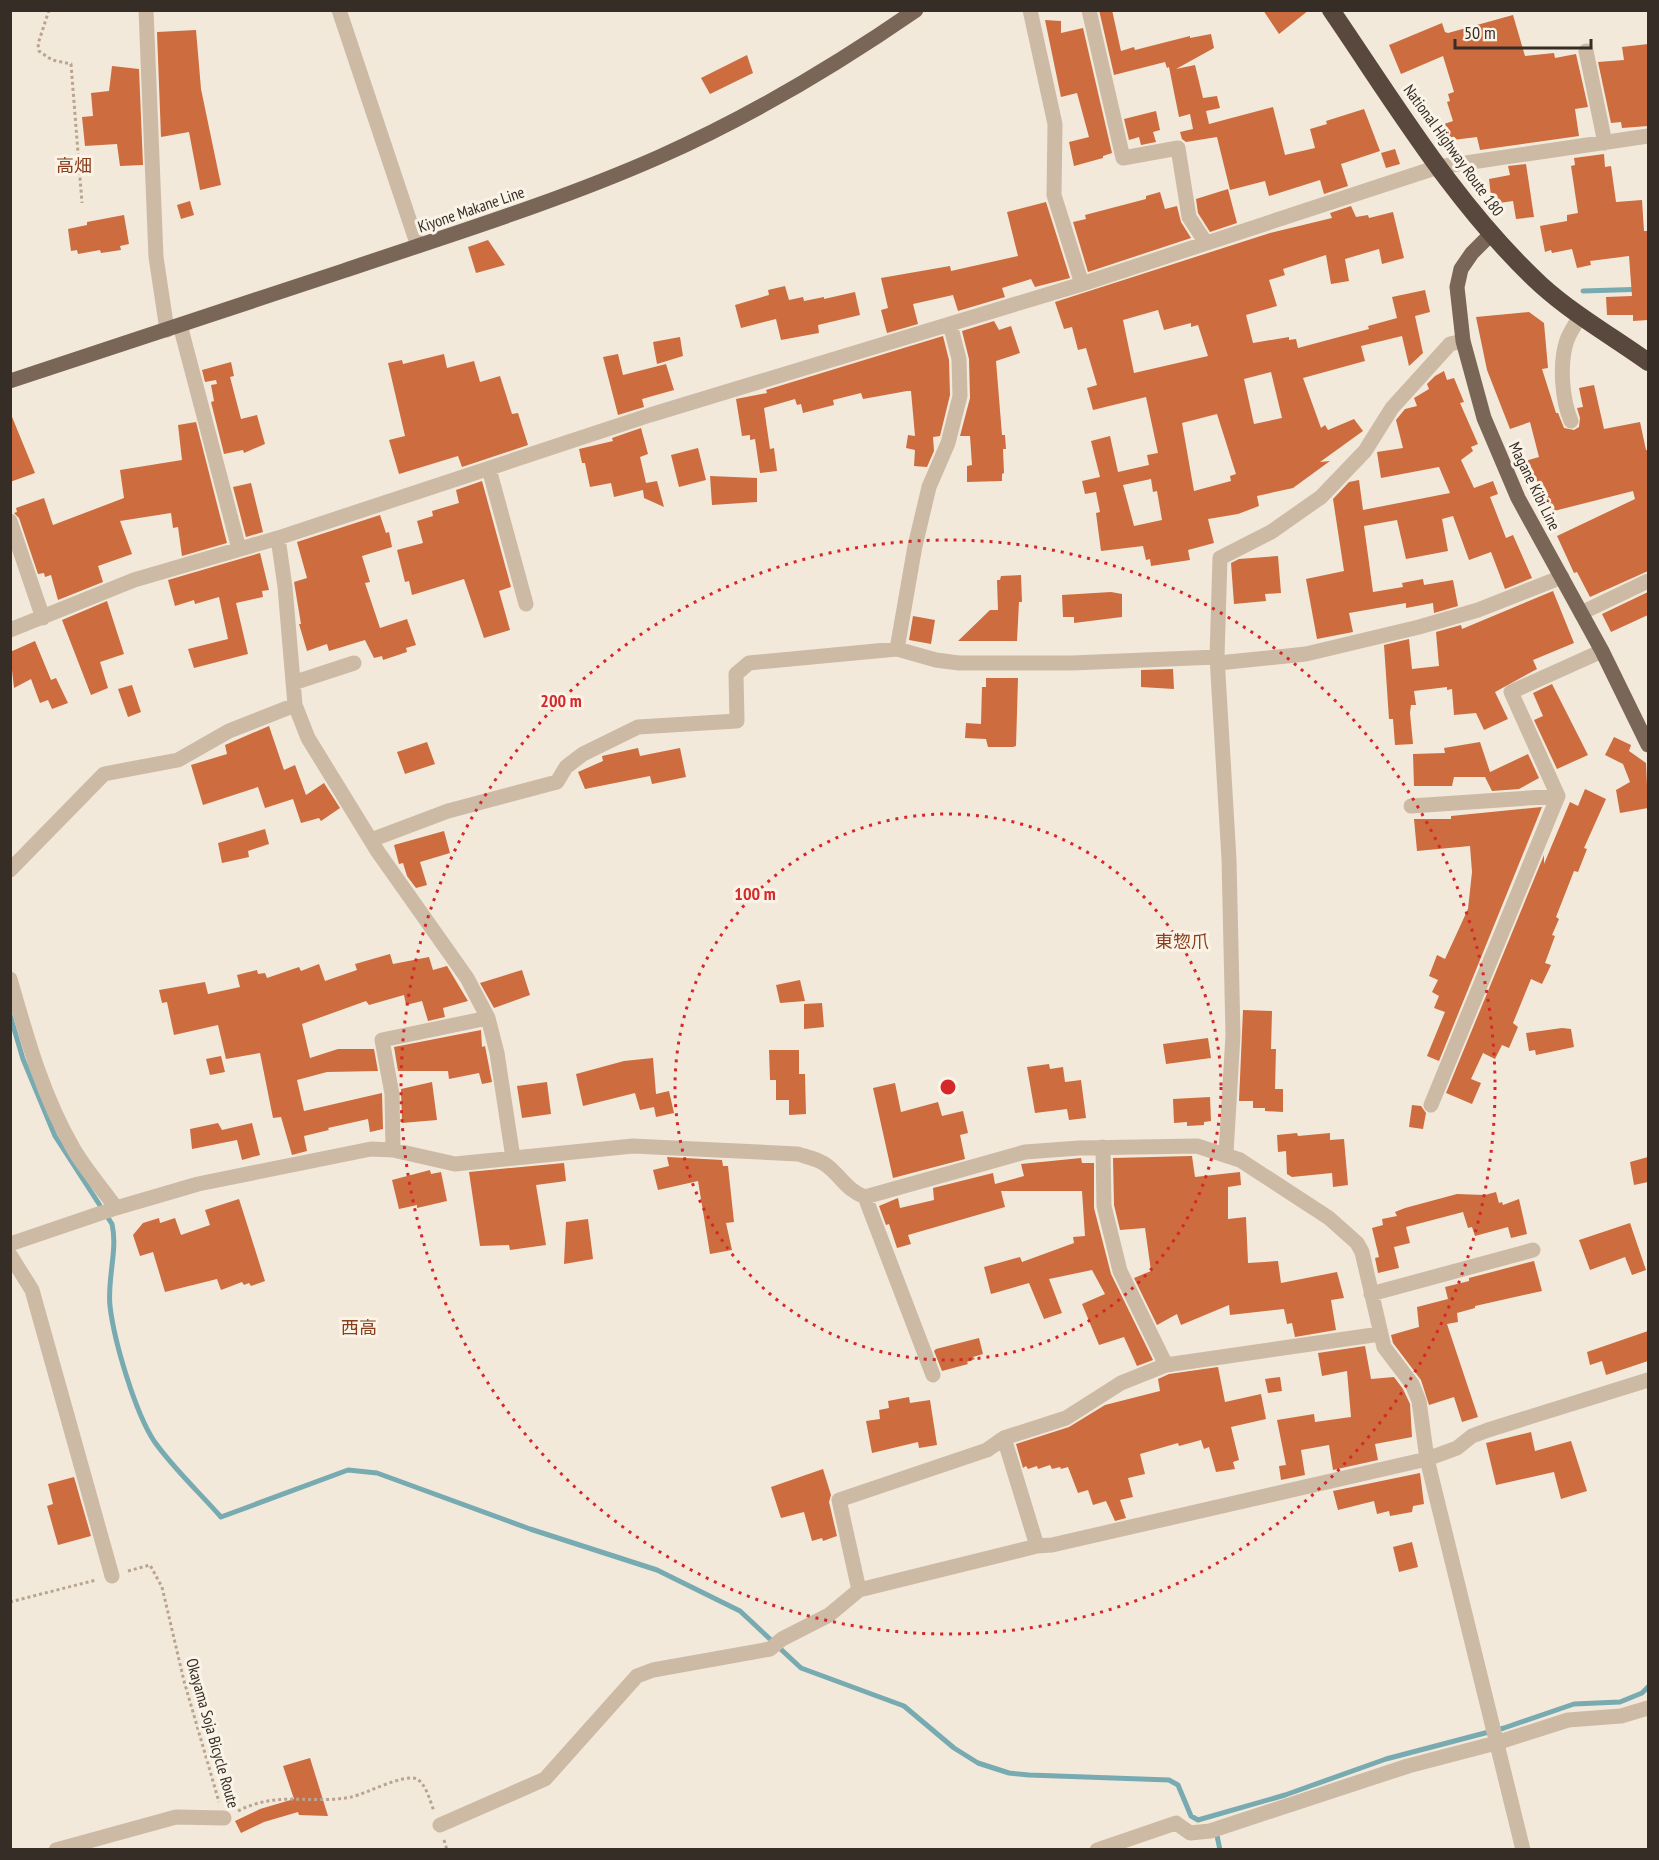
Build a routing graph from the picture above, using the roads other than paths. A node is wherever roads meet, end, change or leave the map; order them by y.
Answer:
1 (146, 10) edge
2 (339, 10) edge
3 (916, 10) edge
4 (1030, 10) edge
5 (1089, 10) edge
6 (1331, 10) edge
7 (1586, 51) dead end
8 (1648, 135) edge
9 (1605, 143) junction
10 (1438, 167) junction
11 (1491, 234) junction
12 (1206, 243) junction
13 (418, 246) junction
14 (1082, 284) junction
15 (1581, 315) junction
16 (950, 324) junction
17 (173, 327) junction
18 (1462, 341) junction
19 (1648, 362) edge
20 (10, 381) edge
21 (1571, 422) dead end
22 (489, 469) junction
23 (10, 521) edge
24 (278, 538) junction
25 (238, 549) junction
26 (1562, 576) junction
27 (1648, 581) edge
28 (526, 604) dead end
29 (1581, 613) junction
30 (43, 618) junction
31 (10, 630) edge
32 (897, 649) junction
33 (1602, 651) junction
34 (1218, 660) junction
35 (354, 663) dead end
36 (293, 683) junction
37 (295, 705) junction
38 (1648, 745) edge
39 (1558, 796) junction
40 (1412, 806) dead end
41 (371, 840) junction
42 (10, 870) edge
43 (10, 979) edge
44 (488, 1018) junction
45 (1431, 1105) dead end
46 (1103, 1147) junction
47 (393, 1150) junction
48 (1226, 1154) junction
49 (513, 1158) junction
50 (865, 1197) junction
51 (116, 1208) junction
52 (10, 1244) edge
53 (1533, 1250) dead end
54 (10, 1255) edge
55 (1371, 1294) junction
56 (1380, 1334) junction
57 (1166, 1365) junction
58 (933, 1375) dead end
59 (1648, 1380) edge
60 (1004, 1438) junction
61 (1427, 1459) junction
62 (1037, 1546) junction
63 (111, 1576) road end
64 (859, 1590) junction
65 (1648, 1708) edge
66 (1496, 1743) junction
67 (224, 1818) road end
68 (440, 1825) road end
69 (56, 1850) edge
70 (1097, 1850) edge
71 (1523, 1850) edge

1 - 17 street
2 - 13 street
3 - 13 main road, Kiyone Makane Line
4 - 14 street
5 - 12 street
6 - 10 highway, National Highway Route 180
7 - 9 street
8 - 9 street
9 - 10 street
10 - 11 highway, National Highway Route 180
10 - 12 street
11 - 15 highway, National Highway Route 180
11 - 18 main road, Magane Kibi Line
12 - 14 street
13 - 17 main road, Kiyone Makane Line
14 - 16 street
15 - 19 highway, National Highway Route 180
15 - 21 street
16 - 22 street
16 - 32 street
17 - 20 main road, Kiyone Makane Line
17 - 25 street
18 - 26 main road, Magane Kibi Line
18 - 34 street
22 - 24 street
22 - 28 street
23 - 30 street
24 - 25 street
24 - 36 street
25 - 30 street
26 - 29 main road, Magane Kibi Line
26 - 34 street
27 - 29 street
29 - 33 main road, Magane Kibi Line
30 - 31 street
32 - 34 street
32 - 41 street
33 - 38 main road, Magane Kibi Line
33 - 39 street
34 - 48 street
35 - 36 street
36 - 37 street
37 - 41 street
37 - 42 street
39 - 40 street
39 - 45 street
41 - 44 street
43 - 51 street
44 - 47 street
44 - 49 street
46 - 48 street
46 - 50 street
46 - 57 street
47 - 49 street
47 - 51 street
48 - 55 street
49 - 50 street
50 - 58 street
51 - 52 street
53 - 55 street
54 - 63 street
55 - 56 street
56 - 57 street
56 - 61 street
57 - 60 street
59 - 61 street
60 - 62 street
60 - 64 street
61 - 62 street
61 - 66 street
62 - 64 street
64 - 68 street
65 - 66 street
66 - 70 street
66 - 71 street
67 - 69 street

